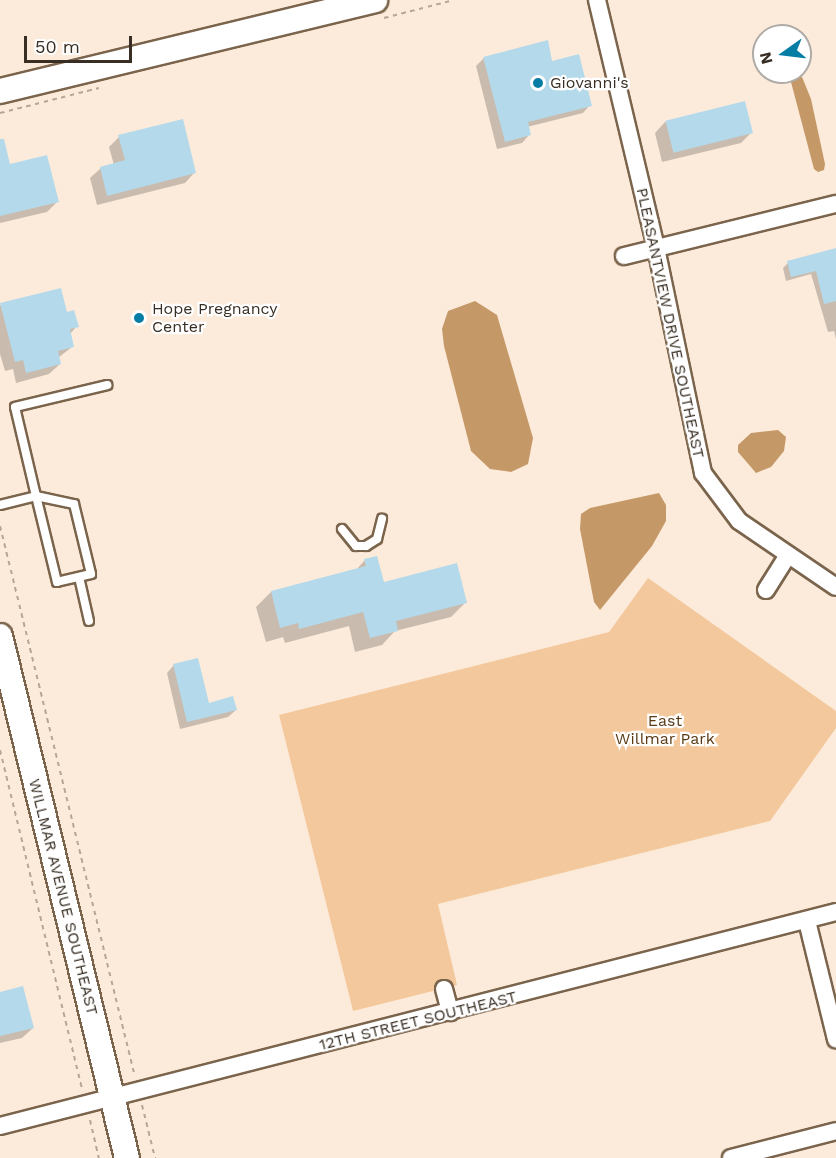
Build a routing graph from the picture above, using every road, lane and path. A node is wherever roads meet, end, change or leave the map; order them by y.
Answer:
1 (375, 0) edge
2 (597, 0) edge
3 (0, 91) edge
4 (836, 204) edge
5 (656, 248) junction
6 (624, 256) dead end
7 (107, 385) dead end
8 (36, 496) junction
9 (0, 505) edge
10 (382, 519) dead end
11 (0, 526) edge
12 (342, 529) dead end
13 (788, 555) junction
14 (79, 577) junction
15 (836, 587) edge
16 (766, 590) dead end
17 (89, 621) dead end
18 (0, 636) edge
19 (0, 750) edge
20 (836, 912) edge
21 (807, 921) junction
22 (444, 989) dead end
23 (450, 1012) junction
24 (836, 1039) edge
25 (139, 1092) junction
26 (113, 1099) junction
27 (87, 1105) junction
28 (0, 1126) edge
29 (836, 1131) edge
30 (99, 1158) edge
31 (127, 1158) edge
32 (155, 1158) edge
33 (731, 1158) edge

1 - 3 main road
2 - 5 street, PLEASANTVIEW DRIVE SOUTHEAST
4 - 5 street
5 - 6 street
5 - 13 street, PLEASANTVIEW DRIVE SOUTHEAST
7 - 8 lane
8 - 9 lane
8 - 14 lane
8 - 14 lane
10 - 12 lane
11 - 25 path
13 - 15 street, PLEASANTVIEW DRIVE SOUTHEAST
13 - 16 street
14 - 17 lane
18 - 26 main road, WILLMAR AVENUE SOUTHEAST
19 - 27 path
20 - 21 street, 12TH STREET SOUTHEAST
21 - 23 street, 12TH STREET SOUTHEAST
21 - 24 street
22 - 23 street
23 - 25 street, 12TH STREET SOUTHEAST
25 - 26 street, 12TH STREET SOUTHEAST
25 - 32 path
26 - 27 street, 12TH STREET SOUTHEAST
26 - 31 main road, WILLMAR AVENUE SOUTHEAST
27 - 28 street, 12TH STREET SOUTHEAST
27 - 30 path
29 - 33 street

